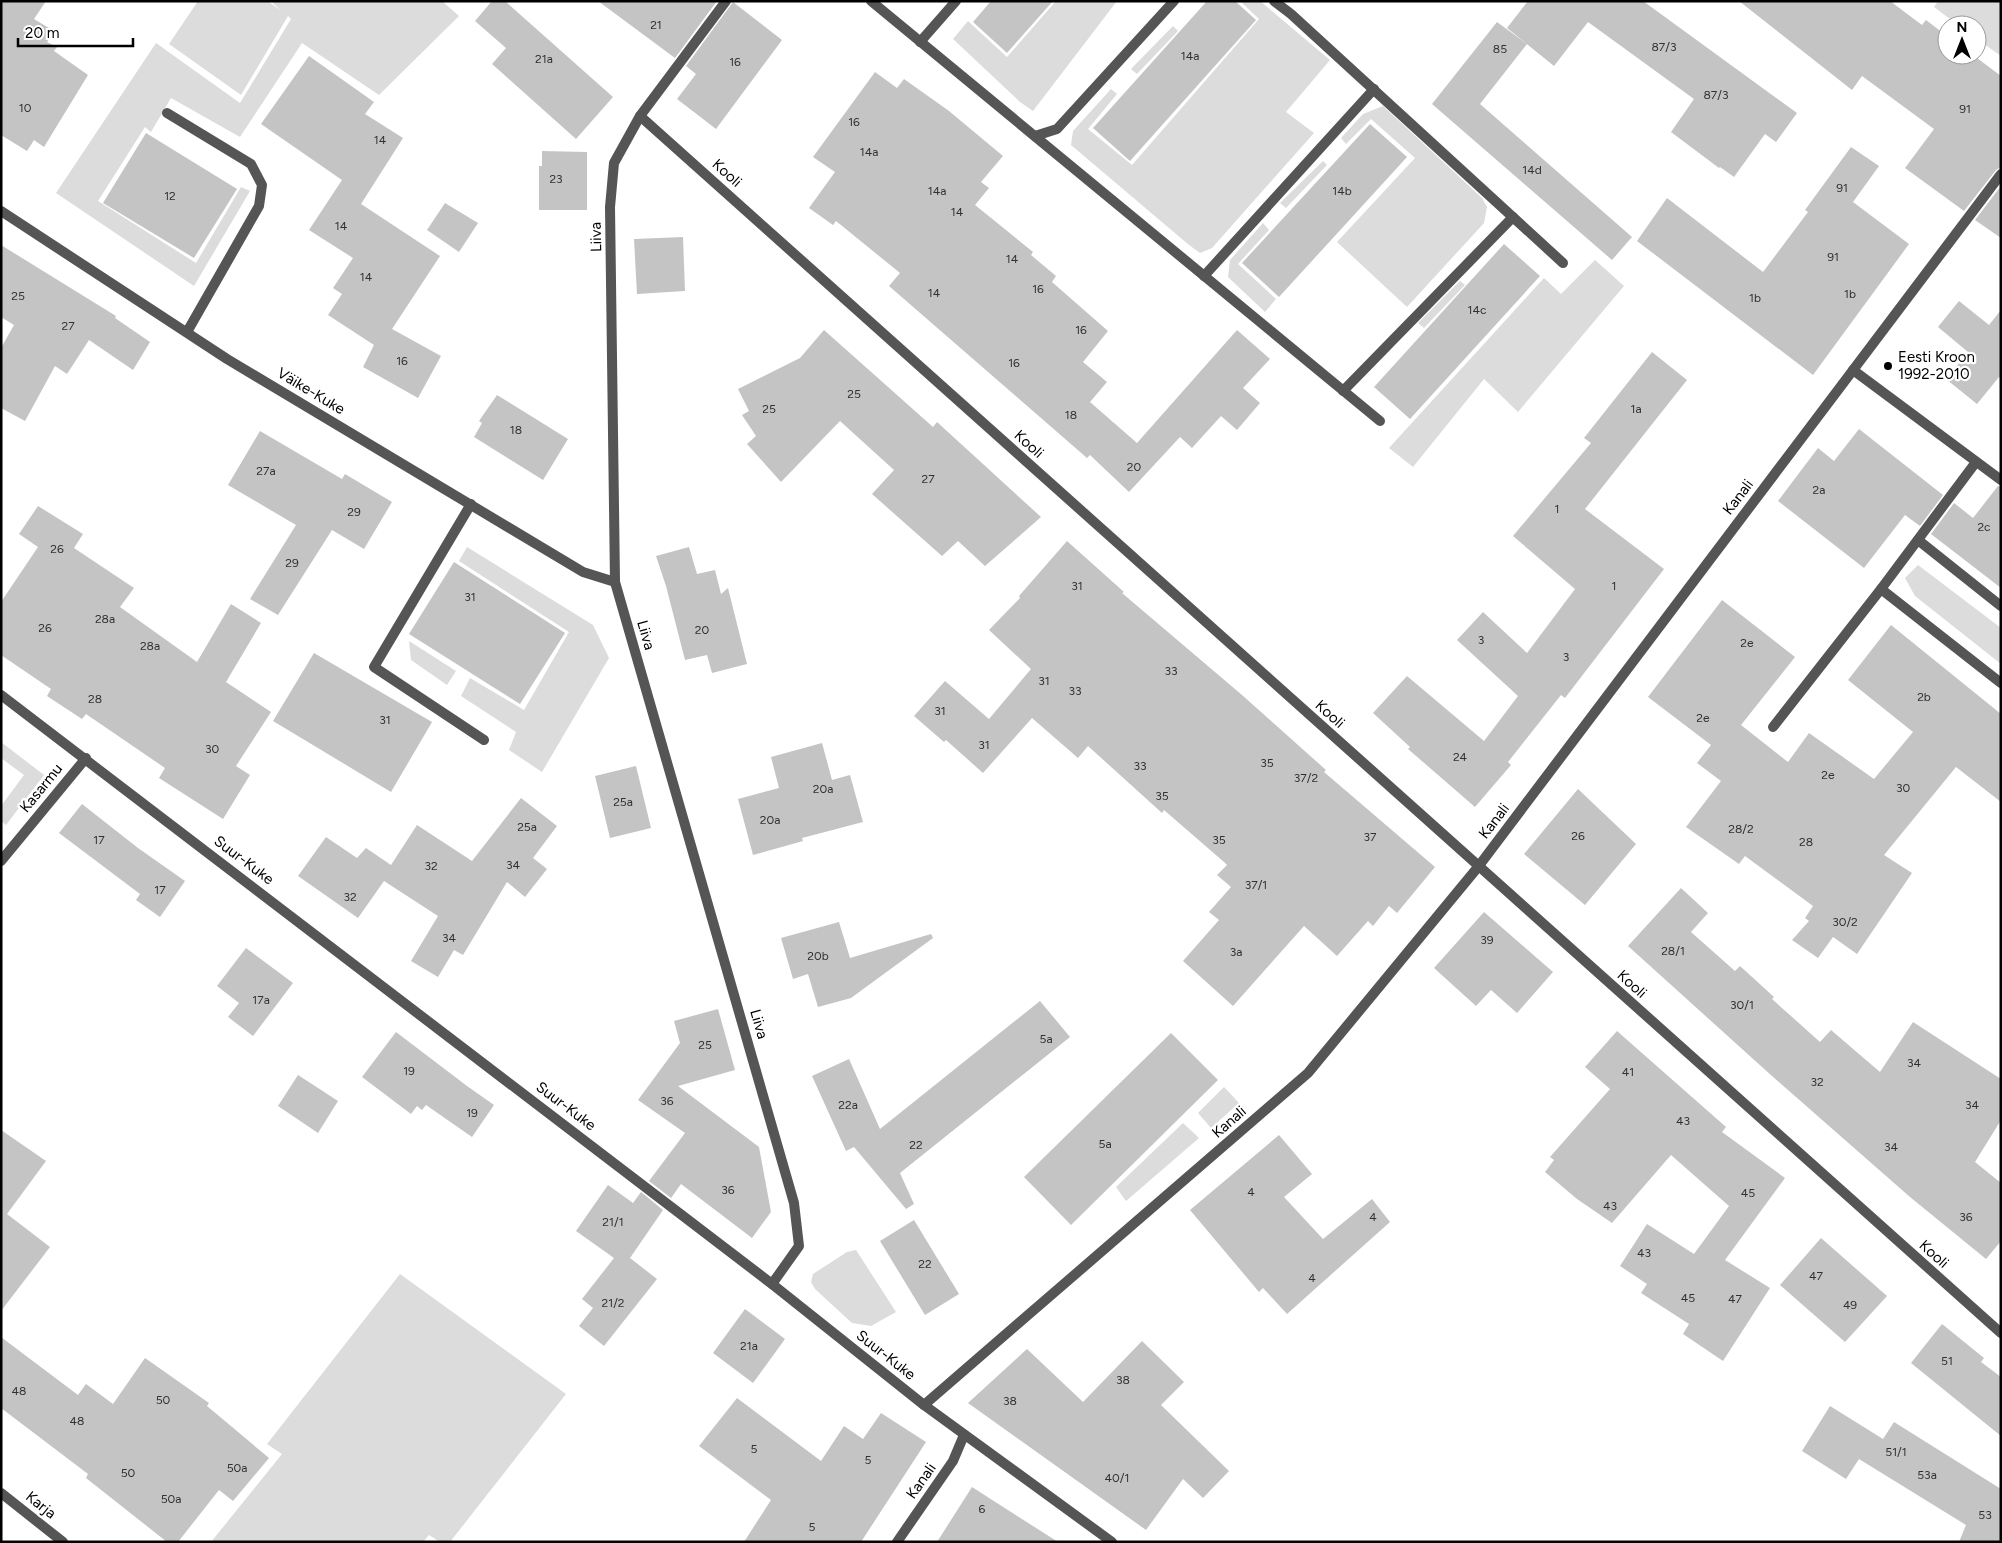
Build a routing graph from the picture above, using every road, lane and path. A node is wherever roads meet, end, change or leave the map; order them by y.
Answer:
1 (726, 1) edge
2 (871, 1) edge
3 (956, 1) edge
4 (1174, 1) edge
5 (1274, 1) edge
6 (920, 42) junction
7 (1374, 89) junction
8 (167, 113) dead end
9 (640, 116) junction
10 (1035, 136) junction
11 (2001, 174) edge
12 (1, 211) edge
13 (1513, 217) junction
14 (1563, 263) dead end
15 (1204, 276) junction
16 (187, 332) junction
17 (1853, 370) junction
18 (1344, 391) junction
19 (1380, 421) dead end
20 (1976, 462) junction
21 (2001, 480) edge
22 (471, 504) junction
23 (1918, 540) junction
24 (615, 582) junction
25 (1881, 589) junction
26 (2001, 606) edge
27 (2001, 683) edge
28 (1, 695) edge
29 (1773, 727) dead end
30 (484, 740) dead end
31 (86, 758) junction
32 (1, 861) edge
33 (1478, 867) junction
34 (772, 1284) junction
35 (2001, 1333) edge
36 (924, 1405) junction
37 (964, 1435) junction
38 (1, 1493) edge
39 (63, 1542) edge
40 (897, 1542) edge
41 (1112, 1542) edge

1 - 9 street, Liiva
2 - 6 street
3 - 6 street
4 - 10 street
5 - 7 street
6 - 10 street
7 - 13 street
7 - 15 street
8 - 16 street
9 - 24 street, Liiva
9 - 33 street, Kooli
10 - 15 street
11 - 17 street, Kanali
12 - 16 street, Väike-Kuke
13 - 14 street
13 - 18 street
15 - 18 street
16 - 22 street, Väike-Kuke
17 - 20 street
17 - 33 street, Kanali
18 - 19 street
20 - 21 street
20 - 23 street
22 - 24 street, Väike-Kuke
22 - 30 street
23 - 25 street
23 - 26 street
24 - 34 street, Liiva
25 - 27 street
25 - 29 street
28 - 31 street, Suur-Kuke
31 - 32 street, Kasarmu
31 - 34 street, Suur-Kuke
33 - 35 street, Kooli
33 - 36 street, Kanali
34 - 36 street, Suur-Kuke
36 - 37 street, Suur-Kuke
37 - 40 street, Kanali
37 - 41 street, Suur-Kuke
38 - 39 street, Karja

